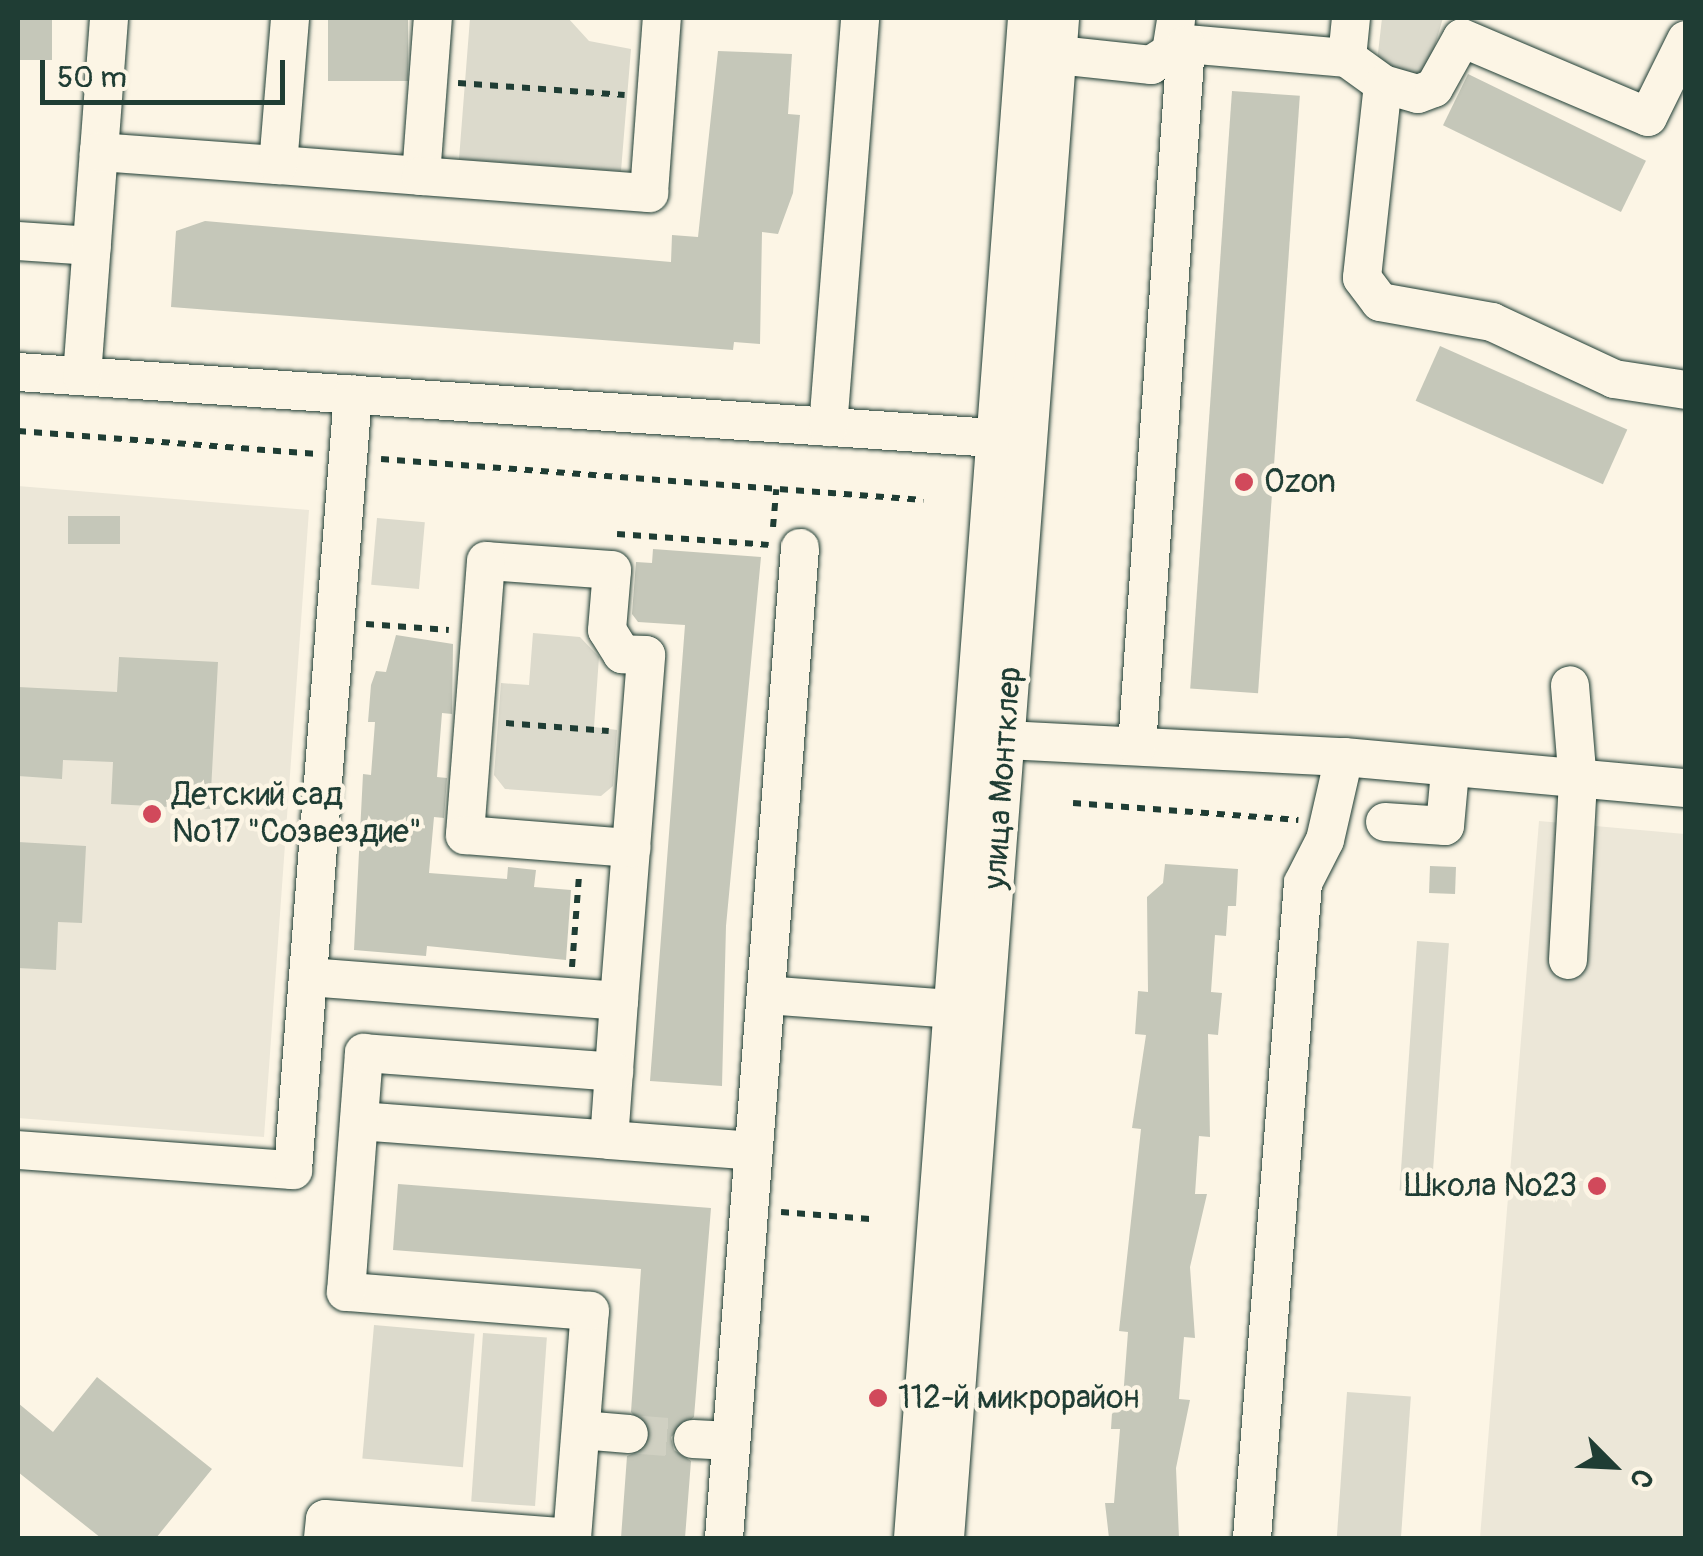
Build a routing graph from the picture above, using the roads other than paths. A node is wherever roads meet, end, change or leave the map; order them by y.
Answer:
1 (110, 18) edge
2 (290, 18) edge
3 (433, 18) edge
4 (662, 18) edge
5 (860, 18) edge
6 (1027, 18) edge
7 (1060, 18) edge
8 (1351, 18) edge
9 (1665, 18) edge
10 (1464, 28) edge
11 (1686, 31) edge
12 (1179, 35) edge
13 (1686, 40) edge
14 (1058, 55) junction
15 (1348, 58) junction
16 (1384, 84) junction
17 (99, 152) junction
18 (278, 165) junction
19 (421, 176) junction
20 (18, 240) edge
21 (92, 246) junction
22 (18, 372) edge
23 (82, 376) junction
24 (1686, 390) edge
25 (352, 394) junction
26 (828, 427) junction
27 (994, 438) junction
28 (786, 546) road end
29 (1570, 685) dead end
30 (1005, 740) junction
31 (1137, 746) junction
32 (1344, 756) junction
33 (1450, 771) junction
34 (1578, 783) junction
35 (1686, 788) edge
36 (1385, 822) dead end
37 (631, 848) junction
38 (1568, 960) dead end
39 (308, 977) junction
40 (766, 995) junction
41 (619, 1001) junction
42 (951, 1010) junction
43 (614, 1072) junction
44 (359, 1121) junction
45 (608, 1140) junction
46 (18, 1150) edge
47 (754, 1151) junction
48 (580, 1430) junction
49 (629, 1434) tunnel mouth
50 (693, 1439) tunnel mouth
51 (731, 1442) junction
52 (324, 1538) edge
53 (724, 1538) edge
54 (913, 1538) edge
55 (945, 1538) edge
56 (1252, 1538) edge

1 - 17 street
2 - 18 street
3 - 19 street
4 - 19 street
5 - 26 street
6 - 27 street, улица Монтклер
7 - 14 street, улица Монтклер
8 - 15 street
9 - 11 street
10 - 13 street
10 - 16 street
12 - 14 street
12 - 15 street
12 - 31 street
14 - 30 street, улица Монтклер
15 - 16 street
16 - 24 street
17 - 18 street
17 - 21 street
18 - 19 street
20 - 21 street
21 - 23 street
22 - 23 street
23 - 25 street
25 - 26 street
25 - 39 street
26 - 27 street
27 - 42 street, улица Монтклер
28 - 40 street
29 - 34 street
30 - 31 street
30 - 55 street, улица Монтклер
31 - 32 street
32 - 33 street
32 - 56 street
33 - 34 street
33 - 36 street
34 - 35 street
34 - 38 street
37 - 37 street
37 - 41 street
39 - 41 street
39 - 46 street
40 - 42 street
40 - 47 street
41 - 43 street
42 - 54 street, улица Монтклер
43 - 44 street
43 - 45 street
44 - 45 street
44 - 48 street
45 - 47 street
47 - 51 street
48 - 49 street
48 - 52 street
50 - 51 street
51 - 53 street

